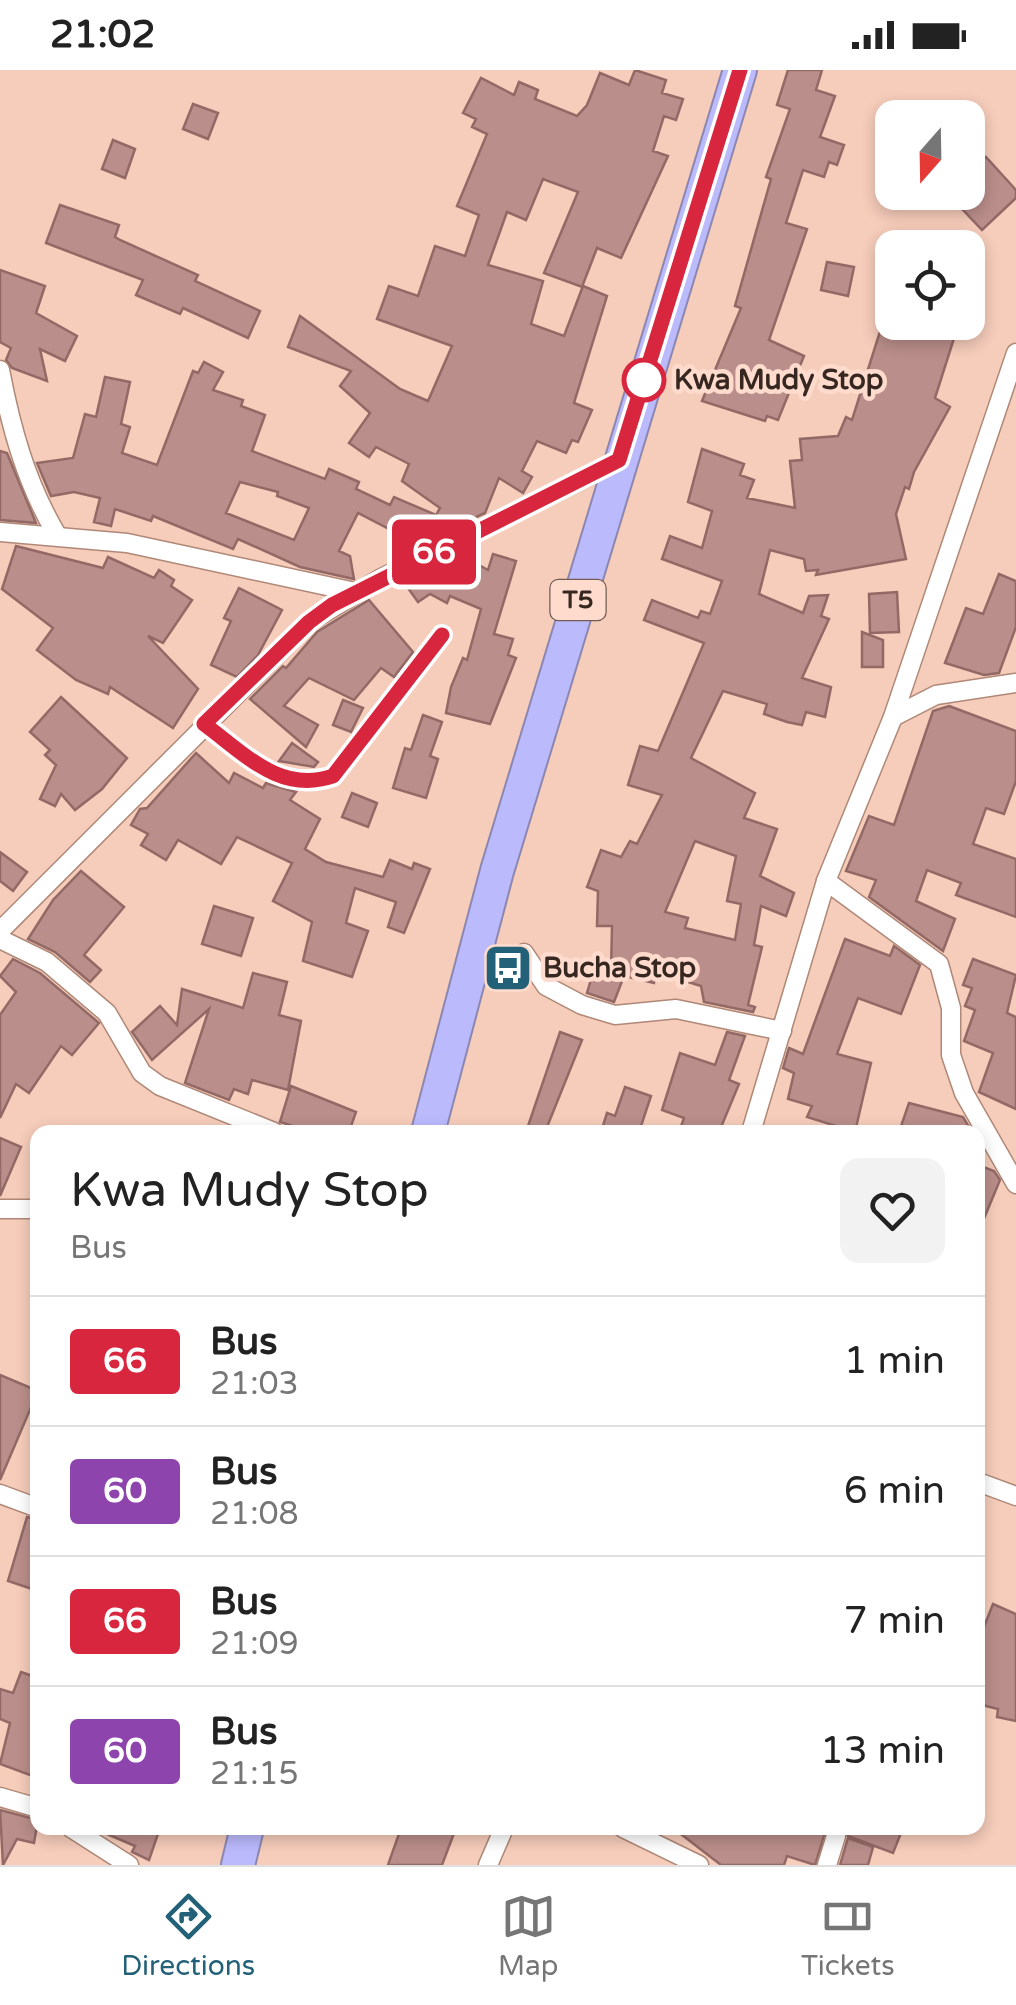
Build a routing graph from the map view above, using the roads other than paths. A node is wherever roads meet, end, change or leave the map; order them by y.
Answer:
1 (740, 70) edge
2 (1016, 353) edge
3 (0, 370) edge
4 (619, 460) junction
5 (0, 532) edge
6 (57, 534) junction
7 (355, 592) junction
8 (442, 635) dead end
9 (1016, 683) edge
10 (893, 717) junction
11 (204, 724) junction
12 (826, 882) junction
13 (0, 935) edge
14 (524, 953) dead end
15 (782, 1031) junction
16 (239, 1125) edge
17 (430, 1125) edge
18 (753, 1125) edge
19 (982, 1125) edge
20 (985, 1130) edge
21 (1016, 1184) edge
22 (30, 1208) edge
23 (0, 1209) edge
24 (985, 1485) edge
25 (0, 1494) edge
26 (1016, 1496) edge
27 (30, 1505) edge
28 (0, 1797) edge
29 (30, 1806) edge
30 (82, 1835) edge
31 (245, 1835) edge
32 (501, 1835) edge
33 (638, 1835) edge
34 (836, 1836) dead end
35 (129, 1865) edge
36 (238, 1865) edge
37 (488, 1865) edge
38 (700, 1865) edge
39 (827, 1865) edge

1 - 4 highway, T5
2 - 10 street
3 - 6 street
4 - 7 street
4 - 17 highway, T5
5 - 6 street
6 - 7 street
7 - 11 street
8 - 11 street
9 - 10 street
10 - 12 street
11 - 13 street
12 - 15 street
12 - 19 street
13 - 16 street
14 - 15 street
15 - 18 street
20 - 21 street
22 - 23 street
24 - 26 street
25 - 27 street
28 - 29 street
30 - 35 street
31 - 36 highway
32 - 37 street
33 - 38 street
34 - 39 street

